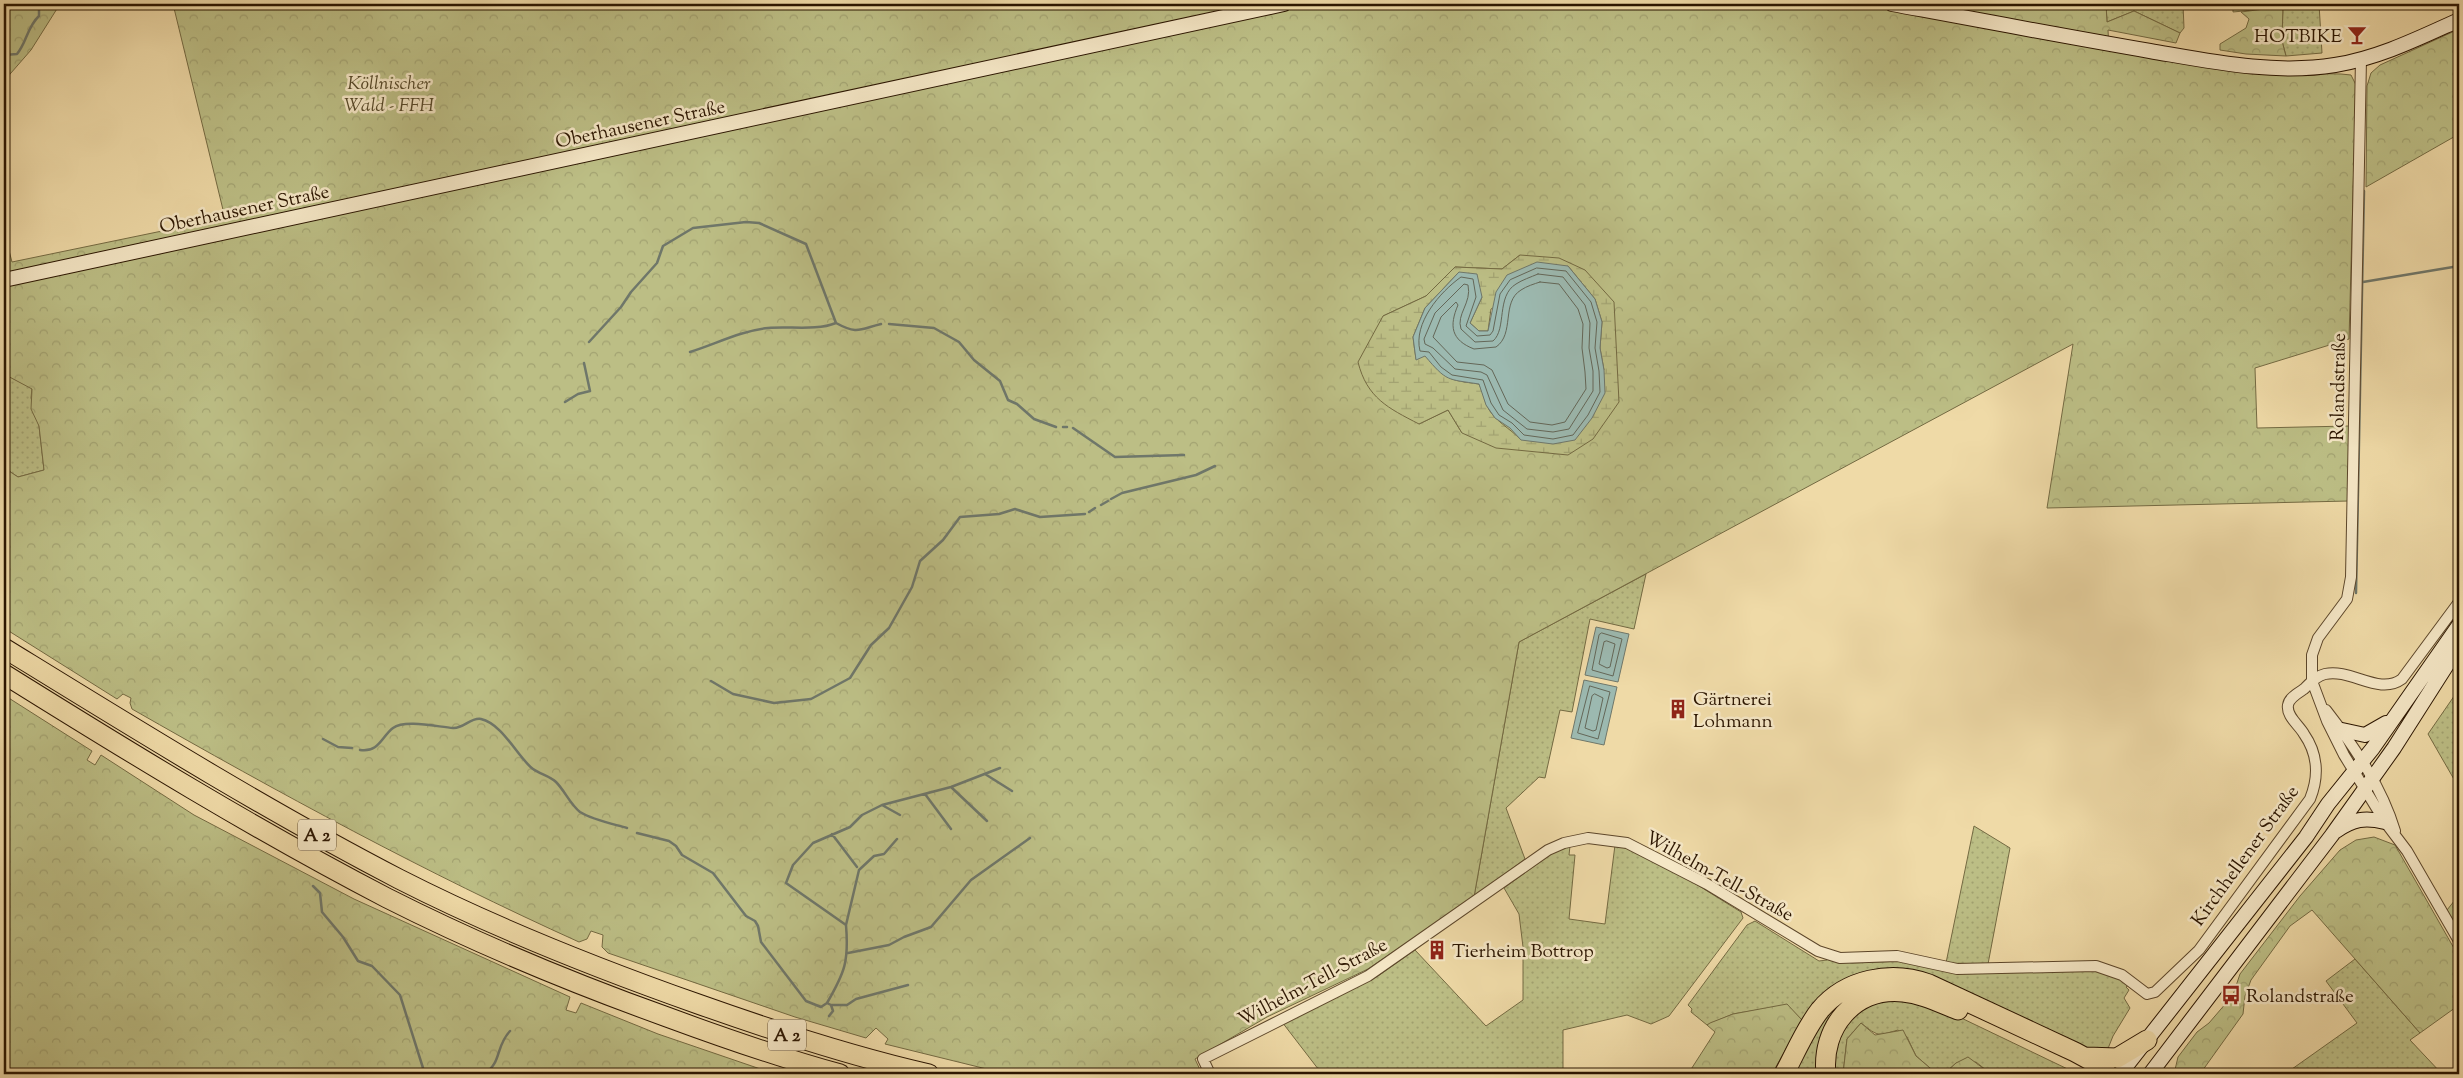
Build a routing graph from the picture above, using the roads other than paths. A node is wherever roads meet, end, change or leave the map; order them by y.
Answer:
1 (1284, 4) edge
2 (1892, 4) edge
3 (2459, 20) edge
4 (2361, 59) junction
5 (4, 280) edge
6 (2459, 602) edge
7 (2459, 625) edge
8 (2459, 646) edge
9 (4, 648) edge
10 (4, 674) edge
11 (2312, 680) junction
12 (2321, 703) junction
13 (2393, 719) junction
14 (2342, 730) junction
15 (2358, 767) junction
16 (2368, 783) junction
17 (2385, 822) junction
18 (2332, 834) junction
19 (2396, 834) junction
20 (2459, 941) edge
21 (2147, 994) joint
22 (2146, 1040) junction
23 (2087, 1066) edge
24 (840, 1074) edge
25 (929, 1074) edge
26 (1210, 1074) edge
27 (1784, 1074) edge
28 (1826, 1074) edge
29 (2107, 1074) edge
30 (2120, 1074) edge
31 (2150, 1074) edge

1 - 5 main road, Oberhausener Straße
2 - 4 main road
3 - 4 main road
4 - 11 street, Rolandstraße
6 - 11 street
7 - 13 main road, Kirchhellener Straße
8 - 16 main road
9 - 25 highway, A 2
10 - 24 highway, A 2
11 - 12 street, Rolandstraße
11 - 21 street, Kirchhellener Straße
12 - 14 street, Rolandstraße
12 - 15 street, Rolandstraße
13 - 14 main road
13 - 15 main road, Kirchhellener Straße
14 - 15 street, Rolandstraße
15 - 16 street
15 - 22 main road, Kirchhellener Straße
16 - 17 street
16 - 18 main road
16 - 19 street
17 - 18 main road
17 - 19 street
18 - 31 main road
19 - 20 street
21 - 26 street, Wilhelm-Tell-Straße
22 - 23 highway
22 - 30 main road, Kirchhellener Straße
23 - 27 highway
23 - 28 highway
23 - 29 highway

